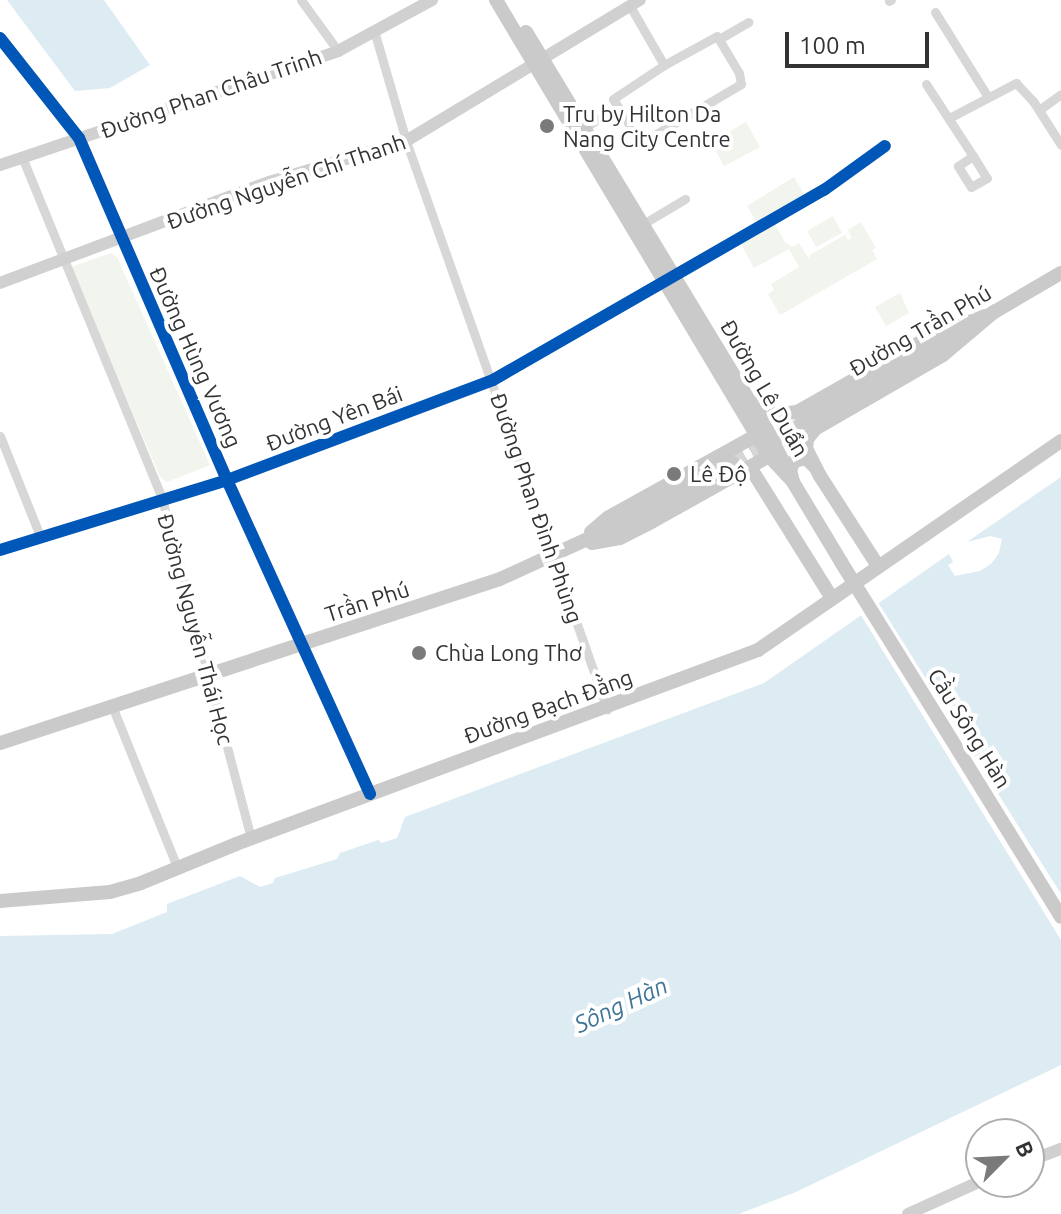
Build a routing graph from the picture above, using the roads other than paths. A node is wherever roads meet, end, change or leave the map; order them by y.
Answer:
1 (301, 0) edge
2 (432, 0) edge
3 (496, 0) edge
4 (508, 0) edge
5 (635, 3) edge
6 (935, 12) dead end
7 (749, 22) dead end
8 (375, 34) junction
9 (0, 38) edge
10 (718, 38) junction
11 (338, 51) junction
12 (538, 62) junction
13 (664, 65) junction
14 (926, 84) dead end
15 (1061, 94) edge
16 (988, 97) junction
17 (618, 107) junction
18 (1039, 110) junction
19 (949, 118) junction
20 (584, 128) junction
21 (79, 138) junction
22 (406, 141) junction
23 (1061, 145) edge
24 (885, 146) dead end
25 (973, 156) dead end
26 (22, 157) junction
27 (0, 165) edge
28 (685, 199) dead end
29 (643, 224) junction
30 (123, 239) junction
31 (62, 262) junction
32 (1061, 273) edge
33 (668, 276) junction
34 (0, 283) edge
35 (995, 311) junction
36 (493, 380) junction
37 (745, 403) junction
38 (801, 424) tunnel mouth
39 (757, 435) junction
40 (0, 436) edge
41 (1061, 441) edge
42 (733, 456) junction
43 (769, 456) junction
44 (750, 467) junction
45 (820, 476) junction
46 (227, 480) junction
47 (793, 482) junction
48 (162, 499) junction
49 (40, 536) junction
50 (572, 547) junction
51 (0, 550) edge
52 (553, 556) junction
53 (878, 566) junction
54 (832, 598) junction
55 (303, 645) junction
56 (209, 673) junction
57 (112, 706) junction
58 (607, 709) junction
59 (0, 743) edge
60 (370, 794) junction
61 (251, 839) junction
62 (177, 867) junction
63 (0, 901) edge
64 (1061, 917) edge
65 (965, 1188) edge
66 (912, 1213) edge

1 - 11 street
2 - 8 street, Đường Phan Châu Trinh
3 - 12 main road, Đường Lê Duẩn
4 - 12 main road, Đường Lê Duẩn
5 - 12 street, Đường Nguyễn Chí Thanh
5 - 13 street
6 - 16 street
7 - 10 street
8 - 11 street, Đường Phan Châu Trinh
8 - 22 street, Đường Phan Đình Phùng
9 - 21 street, Đường Hùng Vương
10 - 13 street
10 - 17 street
11 - 21 street, Đường Phan Châu Trinh
12 - 20 main road, Đường Lê Duẩn
12 - 22 street, Đường Nguyễn Chí Thanh
12 - 33 main road, Đường Lê Duẩn
13 - 17 street
14 - 19 street
15 - 18 street
16 - 18 street
16 - 19 street
17 - 20 street
18 - 23 street
19 - 25 street
20 - 29 main road, Đường Lê Duẩn
21 - 26 street, Đường Phan Châu Trinh
21 - 30 street, Đường Hùng Vương
22 - 30 street, Đường Nguyễn Chí Thanh
22 - 36 street, Đường Phan Đình Phùng
24 - 33 street, Đường Yên Bái
26 - 27 street, Đường Phan Châu Trinh
26 - 31 street, Đường Nguyễn Thái Học
28 - 29 street
29 - 33 main road, Đường Lê Duẩn
30 - 31 street, Đường Nguyễn Chí Thanh
30 - 46 street, Đường Hùng Vương
31 - 34 street, Đường Nguyễn Chí Thanh
31 - 48 street, Đường Nguyễn Thái Học
32 - 35 main road, Đường Trần Phú
33 - 36 street, Đường Yên Bái
33 - 37 main road, Đường Lê Duẩn
35 - 37 main road
35 - 38 main road, Đường Trần Phú
35 - 45 main road
36 - 46 street, Đường Yên Bái
36 - 52 street, Đường Phan Đình Phùng
37 - 39 main road, Đường Lê Duẩn
37 - 42 main road
37 - 47 main road, Đường Lê Duẩn
39 - 42 main road, Trần Phú
39 - 43 main road, Đường Lê Duẩn
40 - 49 street
41 - 53 main road, Đường Bạch Đằng
42 - 50 main road, Trần Phú
43 - 44 main road
43 - 47 main road, Đường Lê Duẩn
44 - 50 main road
44 - 54 main road
45 - 47 main road
45 - 53 main road
46 - 48 street, Đường Yên Bái
46 - 55 street, Đường Hùng Vương
47 - 64 main road, Cầu Sông Hàn, bridge
48 - 49 street, Đường Yên Bái
48 - 56 street, Đường Nguyễn Thái Học
49 - 51 street, Đường Yên Bái
50 - 52 main road, Trần Phú
52 - 55 main road, Trần Phú
52 - 58 street, Đường Phan Đình Phùng
53 - 54 main road, Đường Bạch Đằng
54 - 58 main road, Đường Bạch Đằng
55 - 56 main road, Trần Phú
55 - 60 street, Đường Hùng Vương
56 - 57 main road, Trần Phú
56 - 61 street, Đường Nguyễn Thái Học
57 - 59 main road, Trần Phú
57 - 62 street
58 - 60 main road, Đường Bạch Đằng
60 - 61 main road, Đường Bạch Đằng
61 - 62 main road, Đường Bạch Đằng
62 - 63 main road, Đường Bạch Đằng
65 - 66 street

